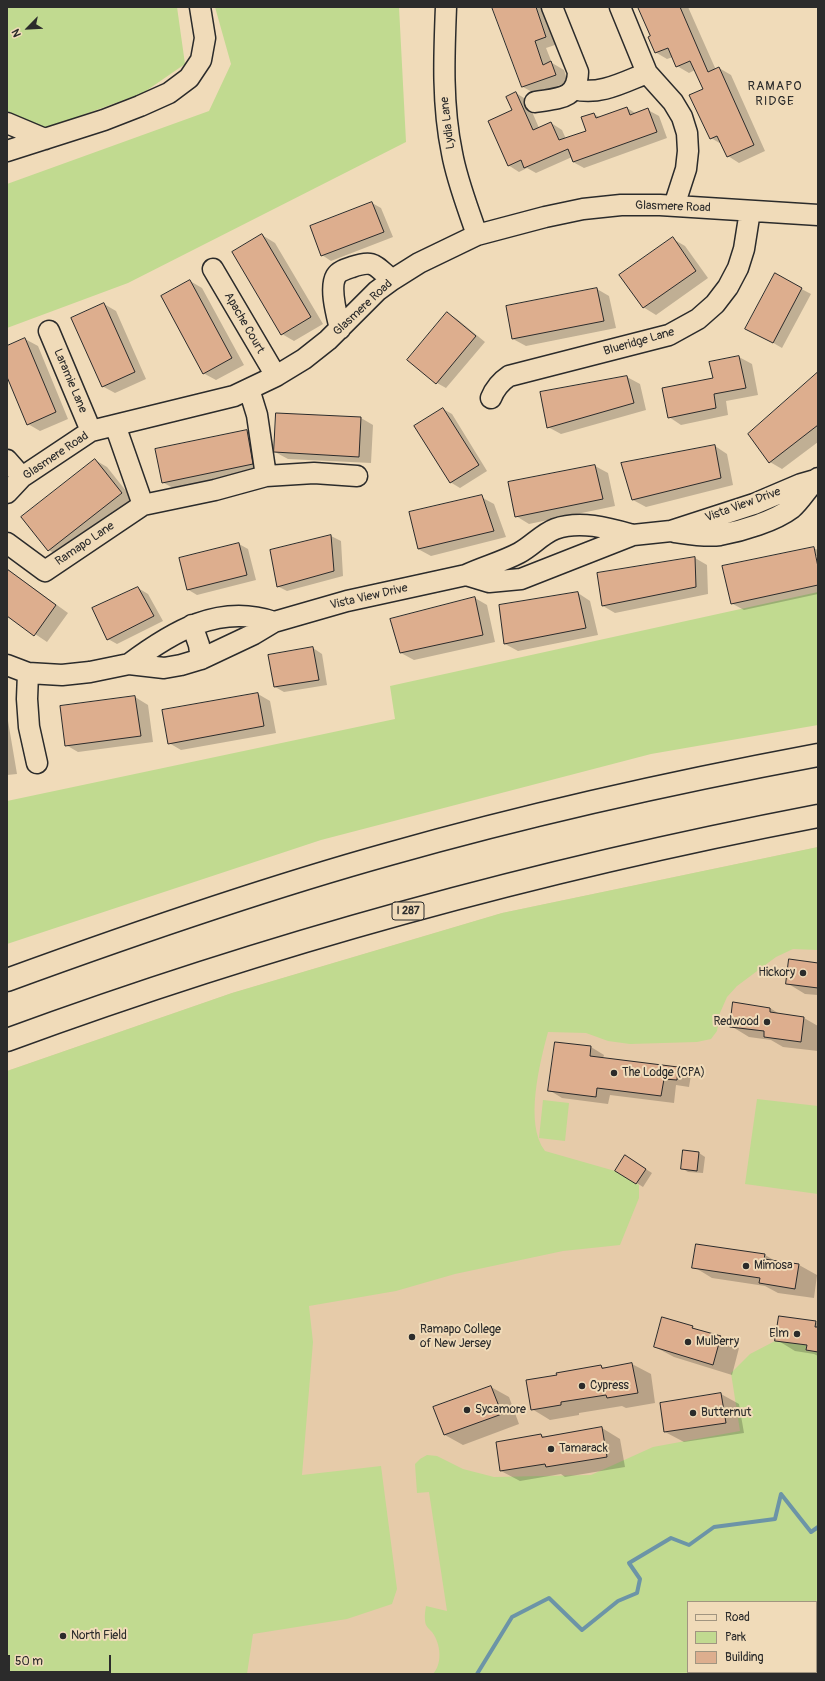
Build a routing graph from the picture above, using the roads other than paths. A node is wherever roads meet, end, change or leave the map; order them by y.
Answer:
1 (200, 7) edge
2 (446, 7) edge
3 (552, 7) edge
4 (620, 7) edge
5 (647, 73) junction
6 (574, 89) junction
7 (535, 102) dead end
8 (7, 123) edge
9 (45, 140) junction
10 (7, 151) edge
11 (674, 206) junction
12 (750, 211) junction
13 (818, 215) edge
14 (478, 235) junction
15 (213, 269) dead end
16 (392, 280) junction
17 (340, 329) junction
18 (50, 332) dead end
19 (276, 376) junction
20 (249, 389) junction
21 (491, 398) dead end
22 (115, 425) junction
23 (91, 431) junction
24 (7, 460) edge
25 (266, 476) junction
26 (356, 476) dead end
27 (22, 477) junction
28 (817, 480) edge
29 (7, 493) edge
30 (143, 505) junction
31 (633, 535) junction
32 (8, 543) edge
33 (466, 575) junction
34 (274, 622) junction
35 (192, 625) junction
36 (201, 659) junction
37 (129, 664) junction
38 (7, 665) edge
39 (28, 673) junction
40 (818, 755) edge
41 (37, 763) dead end
42 (818, 816) edge
43 (7, 980) edge
44 (7, 1040) edge

1 - 9 street
2 - 14 street, Lydia Lane
3 - 6 street
4 - 5 street
5 - 6 street
5 - 11 street
6 - 7 street
8 - 9 street
9 - 10 street
11 - 12 street, Glasmere Road
11 - 14 street, Glasmere Road
12 - 13 street, Glasmere Road
12 - 21 street, Blueridge Lane
14 - 16 street, Glasmere Road
15 - 19 street, Apache Court
16 - 17 street, Glasmere Road
16 - 17 street
17 - 19 street, Glasmere Road
18 - 23 street, Laramie Lane
19 - 20 street, Glasmere Road
20 - 22 street, Glasmere Road
20 - 25 street
22 - 23 street, Glasmere Road
22 - 30 street
23 - 27 street, Glasmere Road
24 - 27 street
25 - 26 street, Ramapo Lane
25 - 30 street, Ramapo Lane
27 - 29 street, Glasmere Road
28 - 31 street, Vista View Drive
30 - 32 street, Ramapo Lane
31 - 33 street, Vista View Drive
31 - 33 street, Vista View Drive
33 - 34 street, Vista View Drive
34 - 35 street, Vista View Drive
34 - 36 street, Vista View Drive
35 - 36 street
35 - 37 street, Vista View Drive
36 - 37 street, Vista View Drive
37 - 39 street, Vista View Drive
38 - 39 street, Vista View Drive
39 - 41 street
40 - 43 highway
42 - 44 highway, I 287

